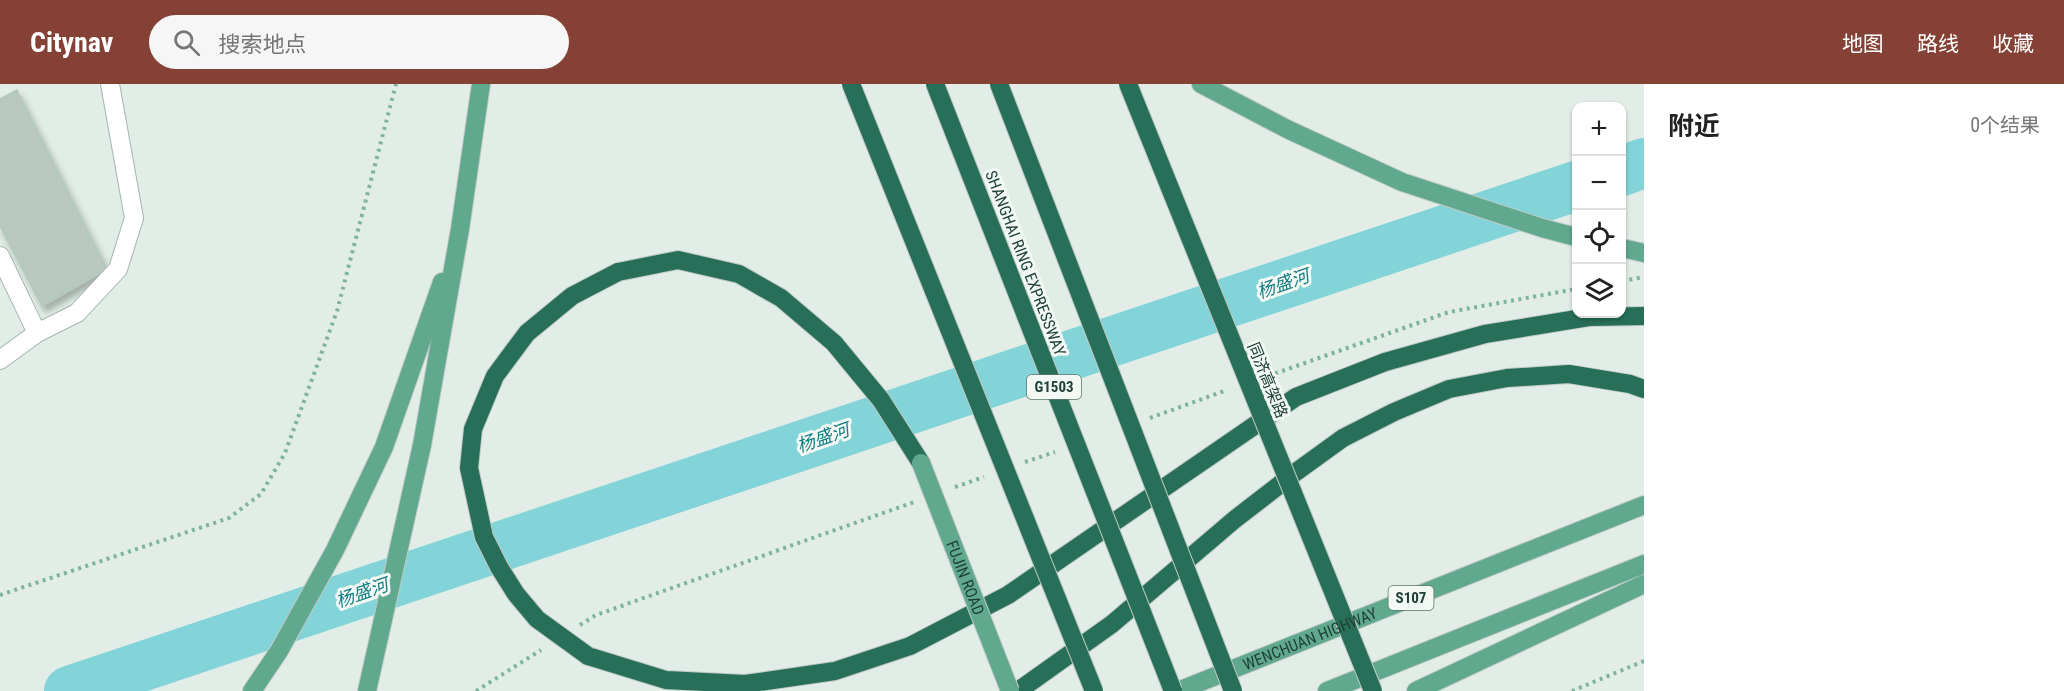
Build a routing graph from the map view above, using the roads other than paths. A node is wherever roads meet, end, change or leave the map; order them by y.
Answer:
1 (110, 84) edge
2 (481, 84) edge
3 (851, 84) edge
4 (935, 84) edge
5 (999, 84) edge
6 (1128, 84) edge
7 (1201, 84) edge
8 (460, 229) junction
9 (1572, 236) edge
10 (1626, 249) edge
11 (1644, 253) edge
12 (0, 256) edge
13 (1644, 316) edge
14 (37, 333) junction
15 (0, 360) edge
16 (1644, 389) edge
17 (921, 463) joint
18 (1644, 505) edge
19 (1644, 564) edge
20 (1644, 584) edge
21 (252, 691) edge
22 (367, 691) edge
23 (1010, 691) edge
24 (1018, 691) edge
25 (1094, 691) edge
26 (1173, 691) edge
27 (1178, 691) edge
28 (1233, 691) edge
29 (1327, 691) edge
30 (1373, 691) edge
31 (1416, 691) edge

1 - 14 street
2 - 8 main road
3 - 25 highway, bridge
4 - 26 highway, SHANGHAI RING EXPRESSWAY / G1503, bridge
5 - 28 highway, bridge
6 - 30 highway, 同济高架路, bridge
7 - 9 main road
8 - 21 main road
8 - 22 main road
10 - 11 main road
12 - 14 street
13 - 17 highway, bridge
14 - 15 street
16 - 24 highway
17 - 23 main road, FUJIN ROAD, bridge
18 - 27 main road, WENCHUAN HIGHWAY / S107
19 - 29 main road
20 - 31 main road

